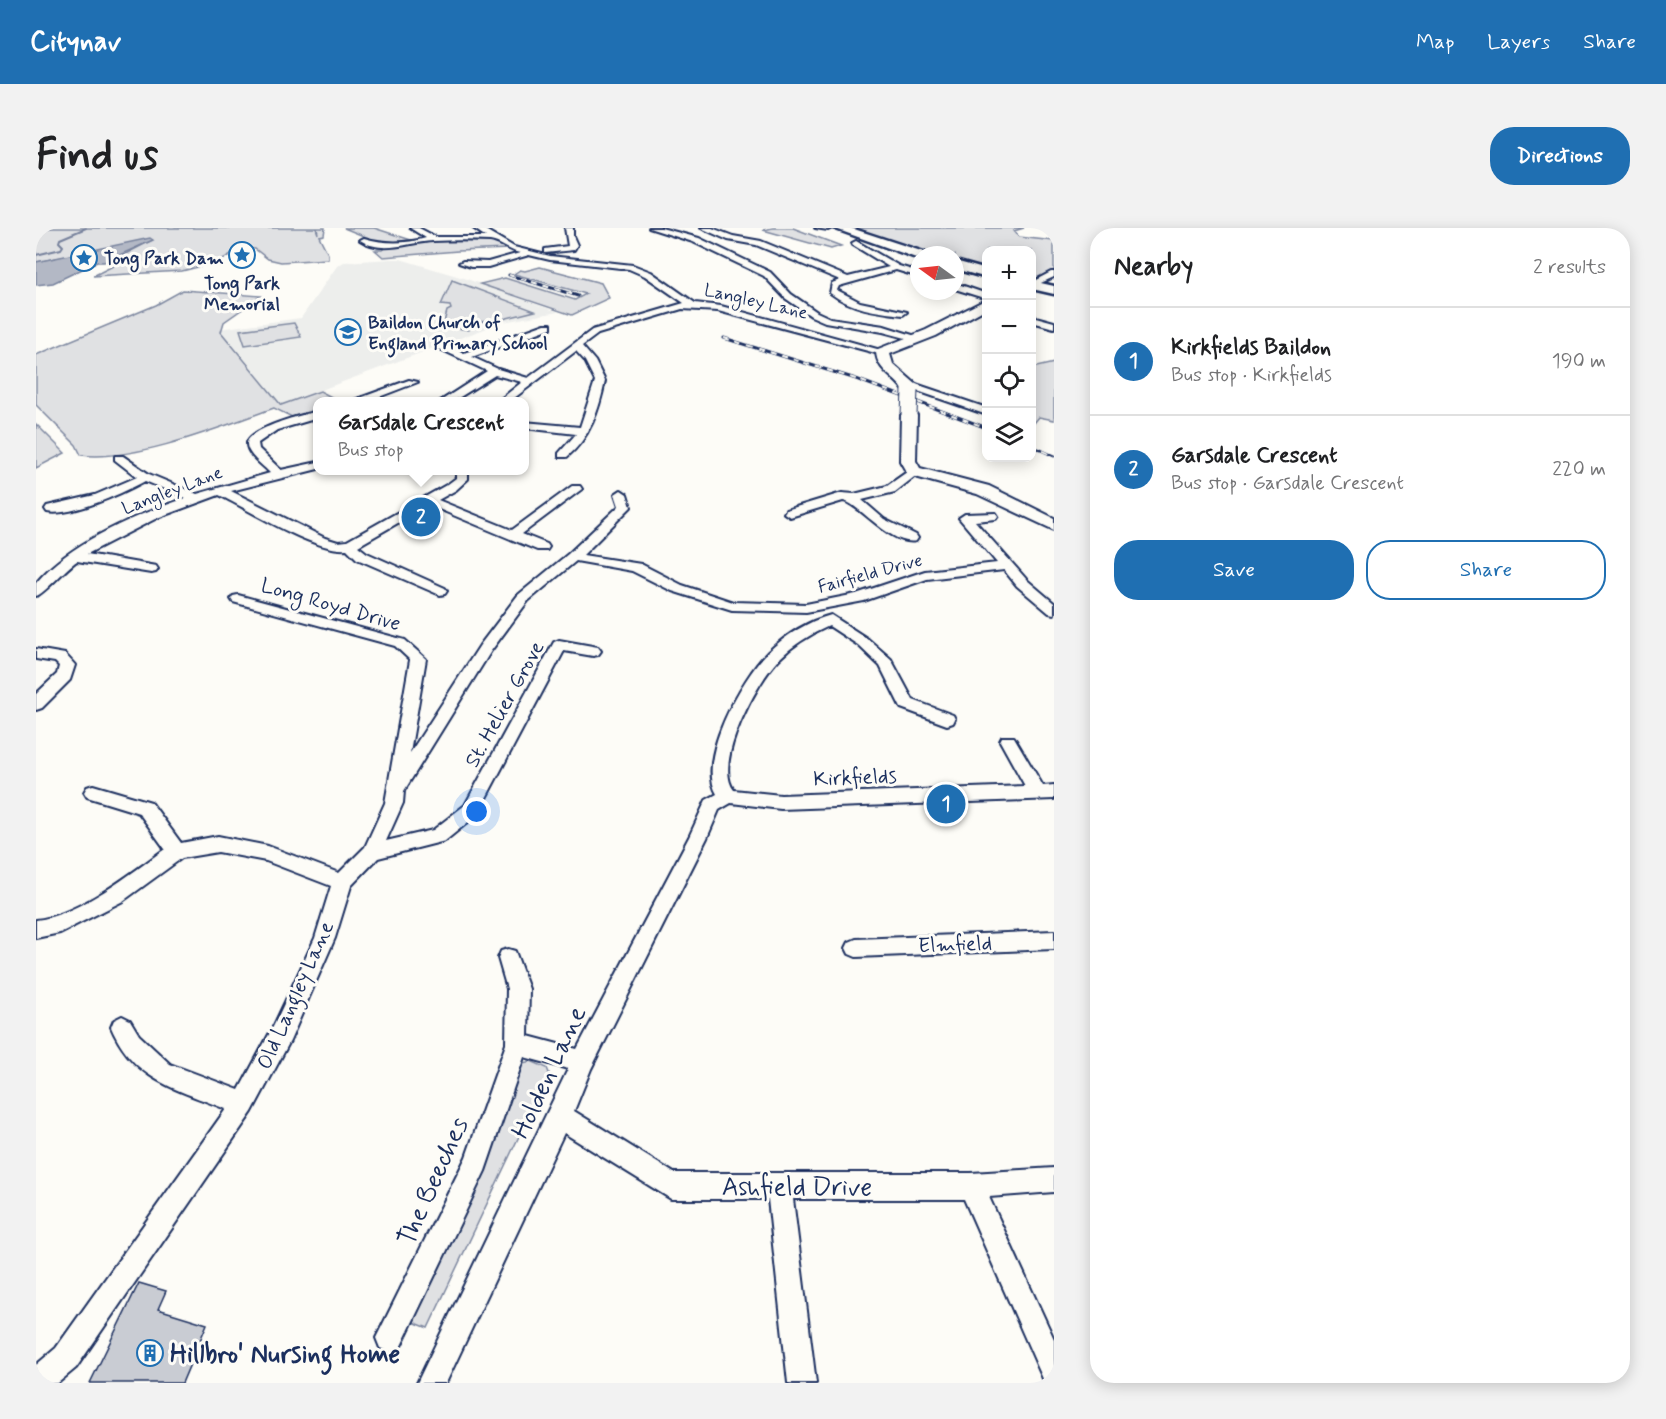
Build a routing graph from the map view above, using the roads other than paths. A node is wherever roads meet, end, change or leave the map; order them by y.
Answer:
1 (414, 228) edge
2 (477, 228) edge
3 (569, 228) edge
4 (653, 228) edge
5 (684, 228) edge
6 (705, 228) edge
7 (819, 228) edge
8 (828, 228) edge
9 (843, 229) edge
10 (674, 233) junction
11 (433, 238) junction
12 (495, 239) junction
13 (364, 240) dead end
14 (856, 243) dead end
15 (910, 252) edge
16 (531, 253) junction
17 (463, 263) dead end
18 (896, 268) junction
19 (964, 268) edge
20 (910, 272) edge
21 (982, 273) edge
22 (1054, 274) edge
23 (847, 280) junction
24 (1036, 283) edge
25 (1036, 286) edge
26 (1054, 290) edge
27 (964, 291) edge
28 (982, 301) edge
29 (693, 305) junction
30 (982, 305) edge
31 (903, 312) dead end
32 (1036, 320) edge
33 (1054, 325) edge
34 (548, 326) dead end
35 (918, 338) junction
36 (441, 346) dead end
37 (574, 346) junction
38 (883, 352) junction
39 (462, 357) junction
40 (494, 371) junction
41 (528, 381) junction
42 (412, 382) dead end
43 (910, 387) junction
44 (365, 397) edge
45 (452, 397) edge
46 (508, 397) edge
47 (982, 403) edge
48 (974, 407) junction
49 (982, 410) edge
50 (313, 416) edge
51 (529, 425) edge
52 (583, 431) junction
53 (563, 455) dead end
54 (119, 458) dead end
55 (313, 466) edge
56 (914, 471) junction
57 (278, 474) junction
58 (462, 475) edge
59 (146, 477) junction
60 (576, 489) dead end
61 (220, 490) junction
62 (621, 494) dead end
63 (197, 498) junction
64 (854, 498) junction
65 (430, 501) junction
66 (51, 509) dead end
67 (790, 513) dead end
68 (993, 516) dead end
69 (1054, 525) edge
70 (513, 536) junction
71 (911, 538) dead end
72 (350, 545) junction
73 (542, 547) dead end
74 (74, 556) junction
75 (573, 557) junction
76 (1006, 566) junction
77 (151, 569) dead end
78 (43, 573) edge
79 (440, 591) dead end
80 (36, 592) edge
81 (238, 599) dead end
82 (1054, 610) edge
83 (593, 651) dead end
84 (36, 654) edge
85 (38, 712) edge
86 (947, 719) dead end
87 (1008, 741) dead end
88 (395, 790) junction
89 (93, 792) dead end
90 (1046, 793) edge
91 (729, 796) junction
92 (177, 851) junction
93 (372, 852) junction
94 (342, 882) junction
95 (36, 929) edge
96 (1054, 940) edge
97 (856, 948) dead end
98 (508, 958) dead end
99 (122, 1027) dead end
100 (517, 1044) junction
101 (583, 1062) junction
102 (244, 1104) junction
103 (560, 1116) junction
104 (1054, 1180) edge
105 (779, 1186) junction
106 (972, 1186) junction
107 (390, 1338) dead end
108 (1054, 1371) edge
109 (36, 1383) edge
110 (431, 1383) edge
111 (802, 1383) edge

1 - 11 street
2 - 12 street
3 - 16 street
4 - 10 street
5 - 10 street
6 - 23 street
7 - 8 street
9 - 15 main road
10 - 35 street
11 - 12 street
11 - 13 street
12 - 16 street
14 - 18 street
16 - 17 street
16 - 29 street
18 - 20 street
18 - 23 street
19 - 21 main road
22 - 24 street
23 - 31 street
25 - 26 main road
27 - 28 street
29 - 37 street, Langley Lane
29 - 38 street, Langley Lane
30 - 35 street
32 - 33 street
34 - 39 street
35 - 38 street
36 - 39 street
37 - 41 street, Langley Lane
37 - 52 street
38 - 43 street
39 - 40 street
40 - 41 street
40 - 45 street
41 - 46 street, Langley Lane
42 - 44 street
43 - 48 street
43 - 56 street, bridge
47 - 48 street
48 - 49 street
50 - 57 street
51 - 52 street
52 - 53 street
54 - 59 street
55 - 57 street, Langley Lane
56 - 64 street
56 - 69 street
57 - 61 street, Langley Lane
58 - 65 street
59 - 63 street
59 - 66 street
60 - 70 street
61 - 63 street, Langley Lane
61 - 72 street
62 - 75 street, Old Langley Lane
63 - 74 street, Langley Lane
64 - 67 street
64 - 71 street
65 - 70 street
65 - 72 street
68 - 76 street
70 - 73 street
72 - 79 street
74 - 77 street
74 - 78 street, Langley Lane
75 - 76 street, Fairfield Drive
75 - 88 street, Old Langley Lane
76 - 82 street
78 - 80 street, Langley Lane
81 - 88 street, Long Royd Drive
83 - 93 street, St. Helier Grove
84 - 85 street
86 - 91 street
87 - 90 street
88 - 93 street, Old Langley Lane
89 - 92 street
90 - 91 street, Kirkfields
91 - 101 street, Holden Lane
92 - 94 street
92 - 95 street
93 - 94 street, Old Langley Lane
94 - 102 street, Old Langley Lane
96 - 97 street, Elmfield
98 - 100 street, The Beeches
99 - 102 street
100 - 101 street
100 - 107 street, The Beeches
101 - 103 street, Holden Lane
102 - 109 street, Old Langley Lane
103 - 105 street, Ashfield Drive
103 - 110 street, Holden Lane
104 - 106 street, Ashfield Drive
105 - 106 street, Ashfield Drive
105 - 111 street
106 - 108 street

